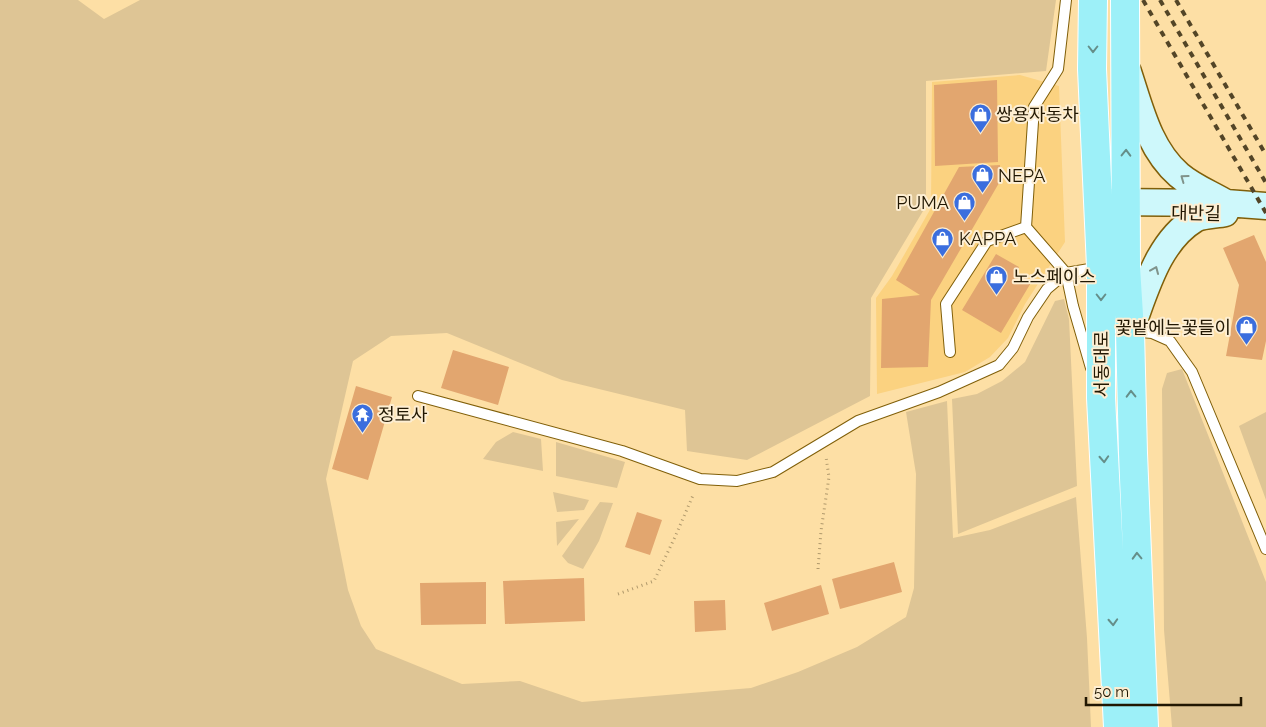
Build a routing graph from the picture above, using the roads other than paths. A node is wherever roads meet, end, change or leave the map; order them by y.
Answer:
1 (1066, 0) edge
2 (1093, 0) edge
3 (1124, 0) edge
4 (1124, 60) junction
5 (1266, 206) edge
6 (1112, 208) junction
7 (1226, 208) junction
8 (1266, 217) edge
9 (1026, 227) junction
10 (1113, 267) junction
11 (1066, 273) junction
12 (1130, 331) junction
13 (950, 352) dead end
14 (418, 396) dead end
15 (1101, 398) junction
16 (1266, 549) edge
17 (1118, 727) edge
18 (1144, 727) edge

1 - 9 lane
2 -> 6 main road, 서동대로
3 - 4 main road, 서동대로
6 -> 4 main road, 서동대로
7 -> 4 street
5 - 7 street, 대반길
6 - 7 street
6 - 10 main road, 서동대로
7 - 8 street, 대반길
12 -> 7 street
9 - 11 lane
9 - 13 lane
10 - 11 lane
10 - 12 main road, 서동대로
10 -> 15 main road, 서동대로
11 - 14 lane
11 - 15 lane
12 - 16 lane, 서동대로
18 -> 12 main road, 서동대로
15 -> 17 main road, 서동대로

